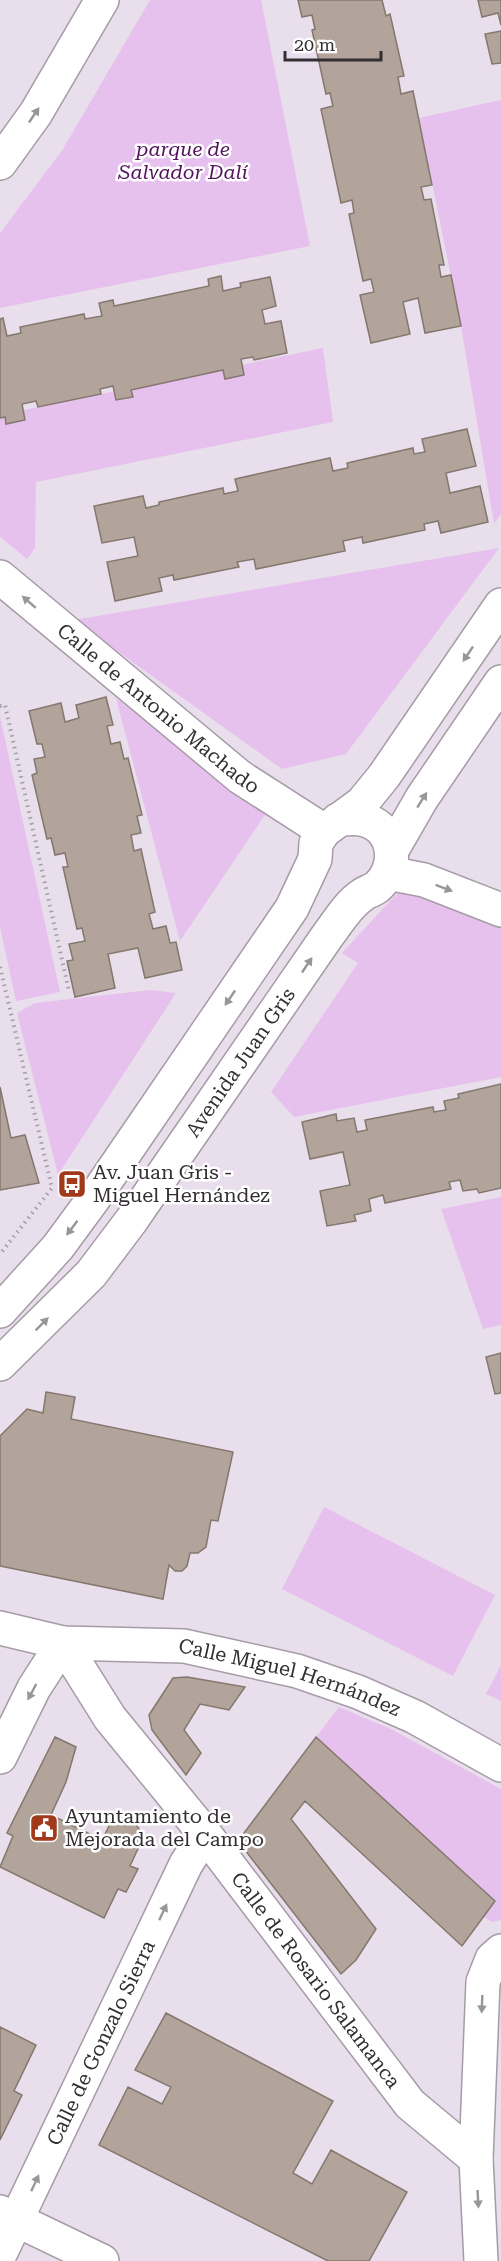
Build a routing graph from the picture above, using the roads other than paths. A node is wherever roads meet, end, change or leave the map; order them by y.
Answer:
1 (102, 0) edge
2 (0, 163) edge
3 (0, 577) edge
4 (501, 605) edge
5 (501, 682) edge
6 (325, 837) junction
7 (390, 862) junction
8 (362, 894) junction
9 (501, 910) edge
10 (0, 1311) edge
11 (0, 1364) edge
12 (0, 1615) edge
13 (0, 1628) edge
14 (63, 1643) junction
15 (0, 1757) edge
16 (501, 1765) edge
17 (205, 1834) junction
18 (501, 1952) edge
19 (476, 2159) junction
20 (9, 2216) edge
21 (0, 2254) edge
22 (102, 2261) edge
23 (481, 2261) edge

2 -> 1 street
6 -> 3 street, Calle de Antonio Machado
4 -> 6 street
7 -> 5 street, Avenida Juan Gris
6 - 7 street
6 - 8 street
6 -> 10 street
7 - 8 street, Avenida Juan Gris
7 -> 9 street
11 -> 8 street, Avenida Juan Gris
12 - 14 street, Calle Miguel Hernández
13 - 14 street, Calle Miguel Hernández
14 -> 15 street
14 - 16 street, Calle Miguel Hernández
14 - 17 street, Calle de Rosario Salamanca
17 - 19 street, Calle de Rosario Salamanca
20 -> 17 street, Calle de Gonzalo Sierra
18 -> 19 street
19 -> 23 street
20 - 21 street, Calle de Gonzalo Sierra
20 - 22 street

